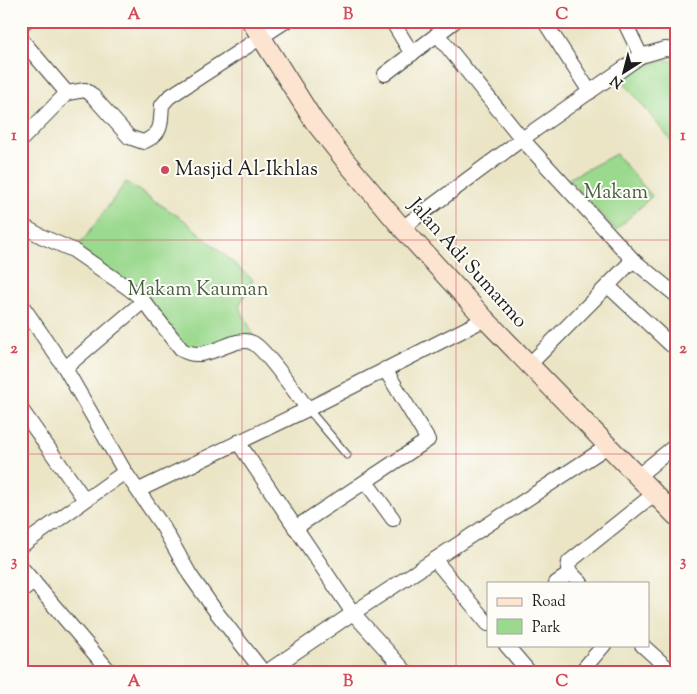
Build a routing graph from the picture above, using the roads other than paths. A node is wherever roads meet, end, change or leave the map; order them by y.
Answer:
1 (26, 21) edge
2 (251, 21) edge
3 (286, 21) edge
4 (392, 21) edge
5 (455, 21) edge
6 (544, 21) edge
7 (624, 21) edge
8 (21, 25) edge
9 (437, 34) junction
10 (261, 37) junction
11 (21, 39) edge
12 (676, 50) edge
13 (412, 54) junction
14 (641, 56) junction
15 (385, 74) dead end
16 (590, 92) junction
17 (67, 93) junction
18 (522, 139) junction
19 (21, 140) edge
20 (21, 225) edge
21 (402, 228) junction
22 (634, 260) junction
23 (608, 286) junction
24 (676, 295) edge
25 (21, 304) edge
26 (139, 305) dead end
27 (485, 319) junction
28 (671, 345) dead end
29 (529, 364) junction
30 (66, 368) junction
31 (384, 369) junction
32 (21, 409) edge
33 (308, 409) junction
34 (238, 442) junction
35 (676, 445) edge
36 (608, 446) junction
37 (347, 455) dead end
38 (125, 472) junction
39 (638, 476) junction
40 (366, 482) junction
41 (138, 490) junction
42 (654, 494) junction
43 (85, 500) junction
44 (676, 516) edge
45 (393, 519) dead end
46 (295, 528) junction
47 (21, 546) edge
48 (435, 560) junction
49 (21, 567) edge
50 (576, 578) edge
51 (34, 582) junction
52 (560, 582) edge
53 (21, 592) edge
54 (353, 613) junction
55 (487, 623) edge
56 (507, 646) edge
57 (603, 646) edge
58 (643, 646) edge
59 (111, 673) edge
60 (265, 673) edge
61 (407, 673) edge
62 (530, 673) edge
63 (580, 673) edge
64 (673, 673) edge

1 - 8 street
2 - 10 main road, Jalan Adi Sumarmo
3 - 10 street
4 - 13 street
5 - 9 street
6 - 16 street
7 - 14 street
9 - 13 street
9 - 18 street
10 - 17 street
10 - 21 main road, Jalan Adi Sumarmo
11 - 17 street
12 - 14 street
13 - 15 street
14 - 16 street
16 - 18 street
17 - 19 street
18 - 21 street
18 - 22 street
20 - 33 street
21 - 27 main road, Jalan Adi Sumarmo
22 - 23 street
22 - 24 street
23 - 28 street
23 - 29 street
25 - 30 street
26 - 30 street
27 - 29 main road, Jalan Adi Sumarmo
27 - 31 street
29 - 36 main road, Jalan Adi Sumarmo
30 - 38 street
31 - 33 street
31 - 40 street
32 - 43 street
33 - 34 street
33 - 37 lane
34 - 41 street
34 - 46 street
35 - 39 street
36 - 39 main road, Jalan Adi Sumarmo
36 - 48 street
38 - 41 street
38 - 43 street
39 - 42 main road, Jalan Adi Sumarmo
40 - 45 street
40 - 46 street
41 - 60 street
42 - 44 main road, Jalan Adi Sumarmo
42 - 50 street
43 - 47 street
46 - 54 street
48 - 54 street
48 - 55 street
49 - 51 street
50 - 52 street
51 - 53 street
51 - 59 street
54 - 60 street
54 - 61 street
56 - 62 street
57 - 63 street
58 - 64 street

